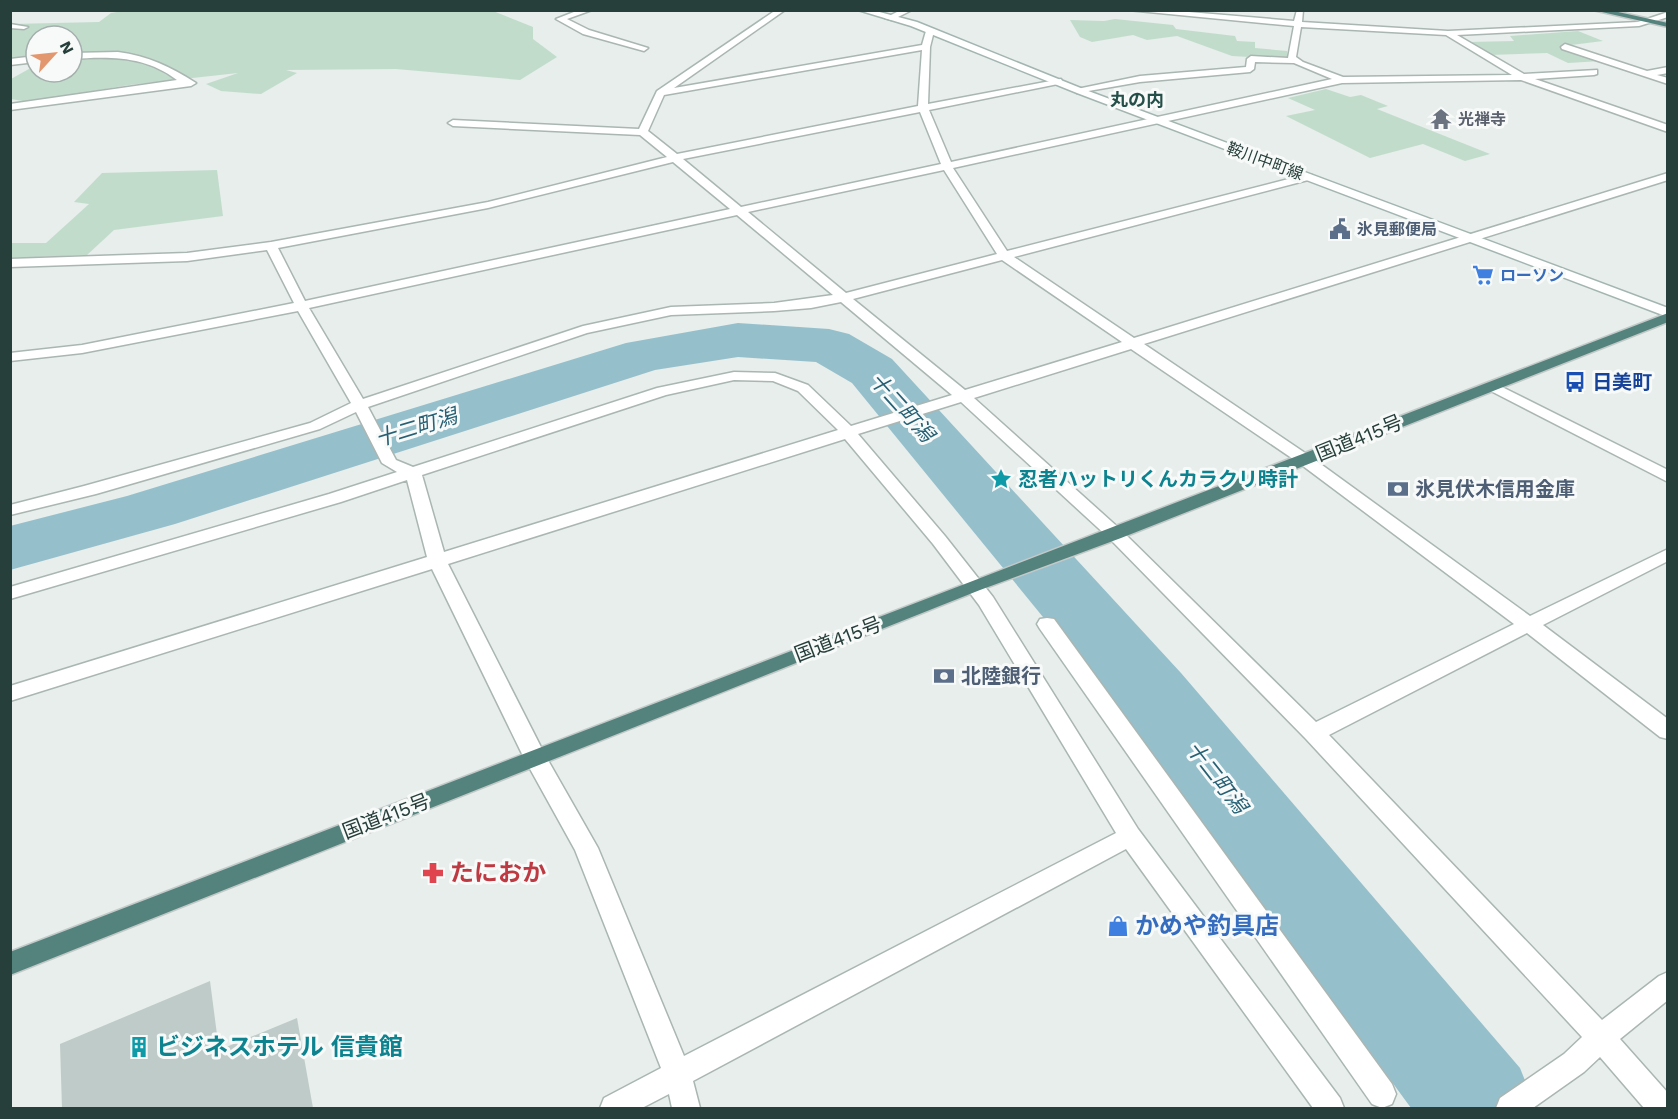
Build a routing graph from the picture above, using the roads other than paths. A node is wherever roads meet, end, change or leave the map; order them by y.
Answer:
1 (589, 10) edge
2 (782, 10) edge
3 (861, 10) edge
4 (909, 10) edge
5 (1131, 10) edge
6 (1299, 10) edge
7 (1596, 10) edge
8 (1668, 14) edge
9 (889, 18) junction
10 (1650, 21) junction
11 (1299, 23) junction
12 (1668, 25) edge
13 (10, 26) edge
14 (24, 27) dead end
15 (930, 31) junction
16 (1448, 33) junction
17 (926, 47) junction
18 (1565, 47) dead end
19 (644, 48) dead end
20 (84, 56) edge
21 (1296, 61) junction
22 (1668, 70) edge
23 (1594, 72) dead end
24 (1646, 74) junction
25 (1522, 78) junction
26 (1342, 80) junction
27 (1058, 81) junction
28 (1668, 81) edge
29 (1080, 91) junction
30 (660, 93) junction
31 (10, 107) edge
32 (923, 108) junction
33 (1157, 120) junction
34 (453, 123) dead end
35 (1668, 129) edge
36 (643, 132) junction
37 (675, 158) junction
38 (948, 168) junction
39 (1667, 176) edge
40 (1308, 177) junction
41 (740, 211) junction
42 (1471, 239) junction
43 (271, 246) junction
44 (1004, 256) junction
45 (10, 263) edge
46 (845, 297) junction
47 (301, 305) junction
48 (1668, 315) edge
49 (1132, 343) junction
50 (10, 357) edge
51 (1492, 386) junction
52 (964, 397) junction
53 (363, 411) junction
54 (846, 431) junction
55 (1305, 460) junction
56 (413, 473) junction
57 (1668, 477) edge
58 (10, 510) edge
59 (1115, 534) junction
60 (1668, 554) edge
61 (436, 560) junction
62 (973, 586) junction
63 (10, 593) edge
64 (1047, 624) dead end
65 (1528, 624) junction
66 (10, 694) edge
67 (1668, 731) edge
68 (1314, 733) junction
69 (535, 758) junction
70 (1130, 836) junction
71 (10, 964) edge
72 (1668, 984) edge
73 (1601, 1038) junction
74 (678, 1075) junction
75 (1382, 1094) dead end
76 (614, 1108) edge
77 (686, 1108) edge
78 (1330, 1108) edge
79 (1510, 1108) edge
80 (1662, 1108) edge

1 - 19 street
2 - 30 street
3 - 9 street, 鞍川中町線
4 - 9 street
5 - 11 street
6 - 11 street
7 - 10 highway
8 - 10 street
9 - 15 street, 鞍川中町線
10 - 12 highway
10 - 16 street
11 - 16 street
11 - 21 street
13 - 14 street
15 - 17 street
15 - 27 street, 鞍川中町線
16 - 25 street
17 - 30 street
17 - 32 street
18 - 24 street
20 - 31 street
21 - 26 street
21 - 29 street
22 - 24 street
23 - 25 street
24 - 28 street
25 - 26 street
25 - 35 street
26 - 33 street
27 - 29 street, 鞍川中町線
27 - 32 street
29 - 33 street, 鞍川中町線
30 - 36 street
32 - 37 street
32 - 38 street
33 - 38 street
33 - 40 street, 鞍川中町線
34 - 36 street
36 - 37 street
37 - 41 street
37 - 43 street
38 - 41 street
38 - 44 street
39 - 42 street
40 - 42 street, 鞍川中町線
40 - 44 street
41 - 46 street
41 - 47 street
42 - 48 street, 鞍川中町線
42 - 49 street
43 - 45 street
43 - 47 street
44 - 46 street
44 - 49 street
46 - 52 street
46 - 53 street
47 - 50 street
47 - 53 street
48 - 51 highway, 国道415号
49 - 52 street
49 - 55 street
51 - 55 highway, 国道415号
51 - 57 street
52 - 54 street
52 - 59 street
53 - 56 street
53 - 58 street
54 - 56 street
54 - 61 street
54 - 62 street
55 - 59 highway, 国道415号
55 - 65 street
56 - 61 street
56 - 63 street
59 - 62 highway, 国道415号
59 - 68 street
60 - 65 street
61 - 66 street
61 - 69 street
62 - 69 highway, 国道415号
62 - 70 street
64 - 75 street
65 - 67 street
65 - 68 street
68 - 73 street
69 - 71 highway, 国道415号
69 - 74 street
70 - 74 street
70 - 78 street
72 - 73 street
73 - 79 street
73 - 80 street
74 - 76 street
74 - 77 street

